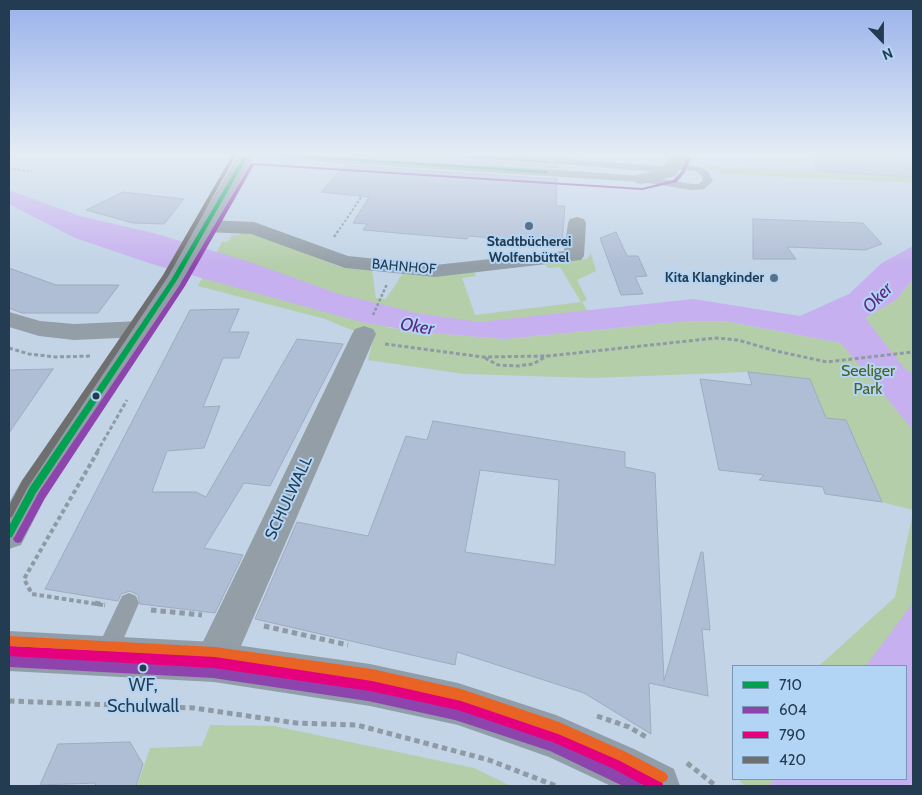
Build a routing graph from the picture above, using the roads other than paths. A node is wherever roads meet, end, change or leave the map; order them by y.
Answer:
1 (226, 191) edge
2 (577, 223) dead end
3 (202, 233) junction
4 (9, 319) edge
5 (141, 329) junction
6 (363, 337) road end
7 (9, 534) edge
8 (129, 603) dead end
9 (9, 651) edge
10 (105, 655) junction
11 (214, 662) junction
12 (673, 776) edge

1 - 3 street
2 - 3 street, BAHNHOF
3 - 5 street
4 - 5 street
5 - 7 street
6 - 11 street, SCHULWALL
8 - 10 lane
9 - 10 street
10 - 11 street
11 - 12 street

